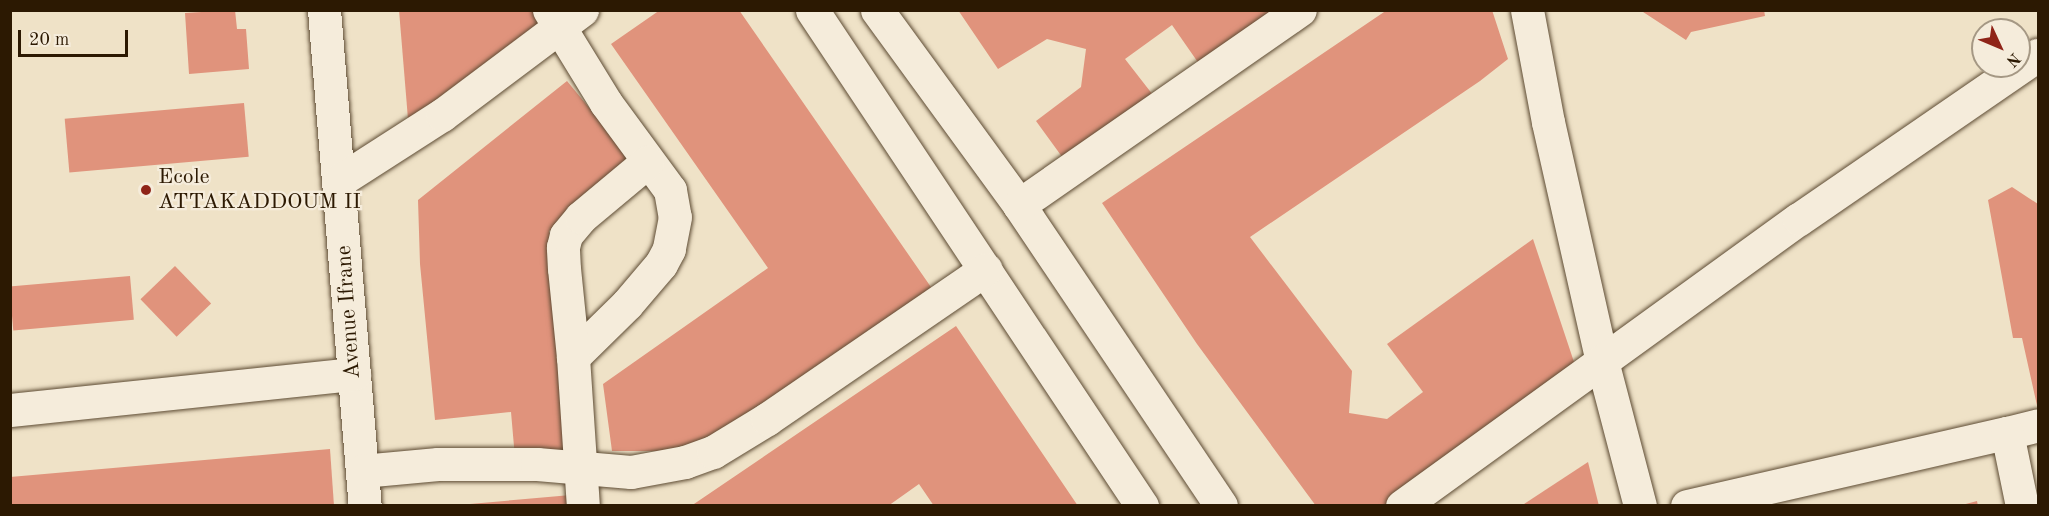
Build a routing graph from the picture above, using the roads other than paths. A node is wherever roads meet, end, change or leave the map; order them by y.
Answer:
1 (324, 10) edge
2 (812, 10) edge
3 (877, 10) edge
4 (1300, 10) edge
5 (1527, 10) edge
6 (563, 17) edge
7 (2038, 55) edge
8 (647, 162) junction
9 (339, 181) junction
10 (1019, 205) junction
11 (986, 269) junction
12 (573, 357) junction
13 (1602, 362) junction
14 (354, 374) junction
15 (10, 410) edge
16 (2038, 425) edge
17 (2007, 433) junction
18 (580, 468) junction
19 (362, 471) junction
20 (1815, 492) edge
21 (365, 506) edge
22 (583, 506) edge
23 (1142, 506) edge
24 (1221, 506) edge
25 (1402, 506) edge
26 (1640, 506) edge
27 (1687, 506) edge
28 (2022, 506) edge

1 - 9 street, Avenue Ifrane
2 - 11 street
3 - 10 street
4 - 10 street
5 - 13 street
6 - 8 street
6 - 9 street
7 - 13 street
8 - 12 street
8 - 12 street
9 - 14 street, Avenue Ifrane
10 - 24 street
11 - 18 street
11 - 23 street
12 - 18 street
13 - 25 street
13 - 26 street
14 - 15 street
14 - 19 street, Avenue Ifrane
16 - 17 street
17 - 20 street
17 - 28 street
18 - 19 street
18 - 22 street
19 - 21 street, Avenue Ifrane
20 - 27 street

